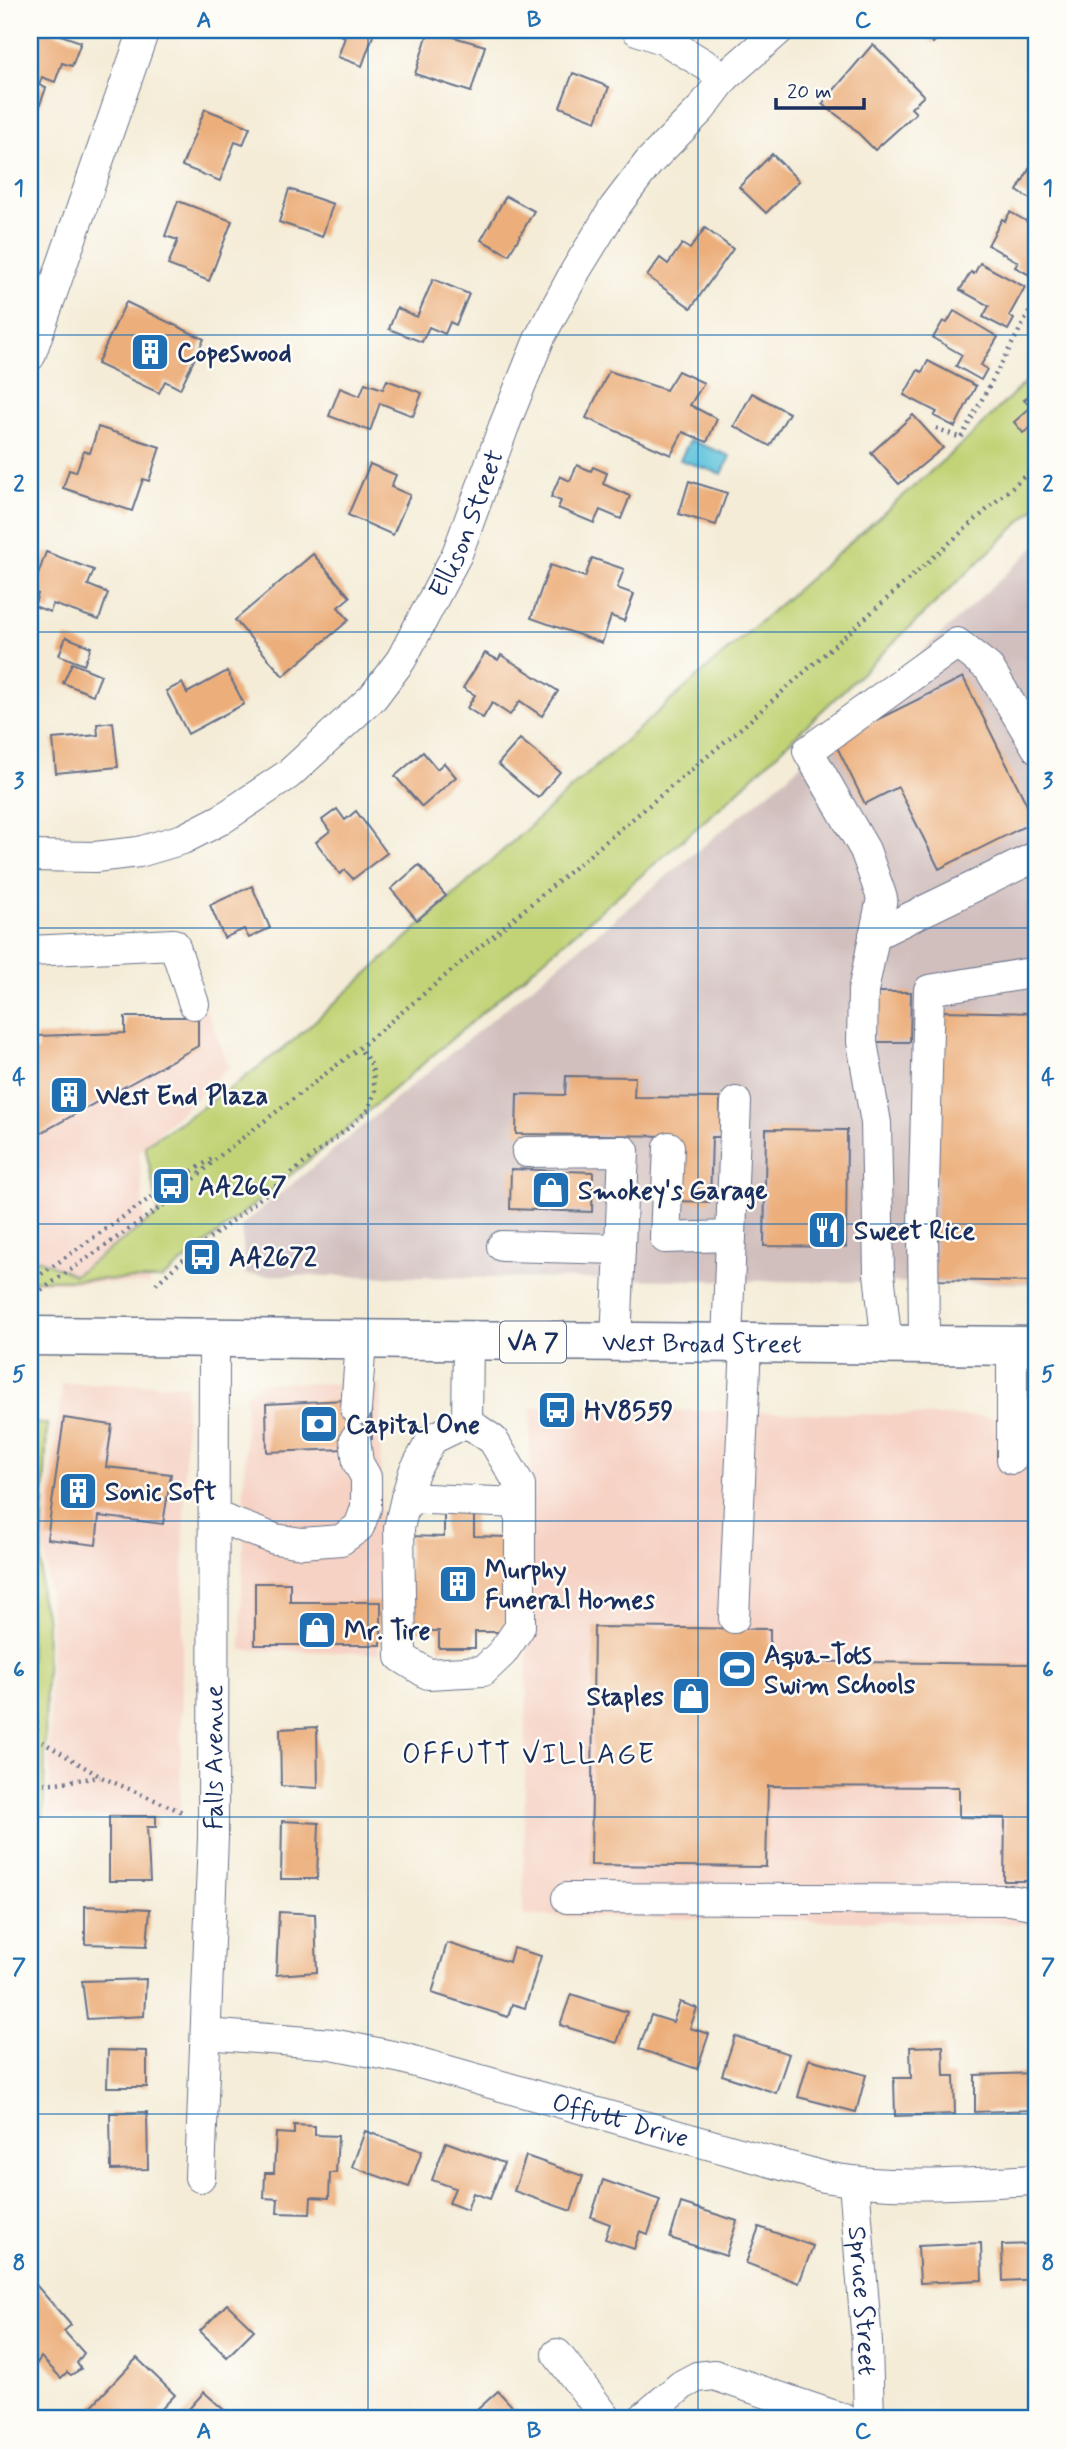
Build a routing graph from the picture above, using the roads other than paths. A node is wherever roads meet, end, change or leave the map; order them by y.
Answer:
1 (144, 30) edge
2 (637, 30) edge
3 (779, 30) edge
4 (725, 77) junction
5 (30, 356) edge
6 (1037, 748) edge
7 (30, 856) edge
8 (1037, 856) edge
9 (874, 935) junction
10 (30, 951) edge
11 (1037, 972) edge
12 (194, 1003) dead end
13 (736, 1102) dead end
14 (669, 1147) dead end
15 (527, 1152) dead end
16 (731, 1236) junction
17 (502, 1246) dead end
18 (620, 1249) junction
19 (30, 1336) edge
20 (214, 1339) junction
21 (360, 1340) junction
22 (468, 1341) junction
23 (616, 1342) junction
24 (736, 1343) junction
25 (887, 1345) junction
26 (924, 1345) junction
27 (1025, 1346) edge
28 (467, 1422) junction
29 (1012, 1459) dead end
30 (406, 1498) junction
31 (520, 1503) junction
32 (214, 1516) junction
33 (734, 1618) dead end
34 (568, 1898) dead end
35 (1024, 1903) edge
36 (206, 2034) junction
37 (201, 2176) dead end
38 (1037, 2180) edge
39 (854, 2182) junction
40 (557, 2354) dead end
41 (607, 2419) edge
42 (642, 2419) edge
43 (845, 2419) edge
44 (869, 2419) edge

1 - 5 street
2 - 4 street
3 - 4 street, Ellison Street
4 - 7 street, Ellison Street
6 - 9 street
8 - 9 street
9 - 25 street
10 - 12 street
11 - 26 street
13 - 16 street
14 - 16 street
15 - 18 street
16 - 24 street
17 - 18 street
18 - 23 street
19 - 20 main road, West Broad Street / VA 7
20 - 21 main road, West Broad Street / VA 7
20 - 32 street, Falls Avenue
21 - 22 main road, West Broad Street / VA 7
21 - 32 street
22 - 23 main road, West Broad Street / VA 7
22 - 28 street
23 - 24 main road, West Broad Street / VA 7
24 - 25 main road, West Broad Street / VA 7
24 - 33 street
25 - 26 main road, West Broad Street / VA 7
26 - 27 main road, West Broad Street / VA 7
27 - 29 street
28 - 30 street
28 - 31 street
30 - 31 street
30 - 31 street
32 - 36 street, Falls Avenue
34 - 35 street
36 - 37 street, Falls Avenue
36 - 39 street, Offutt Drive
38 - 39 street, Offutt Drive
39 - 44 street, Spruce Street
40 - 41 street
42 - 43 street

